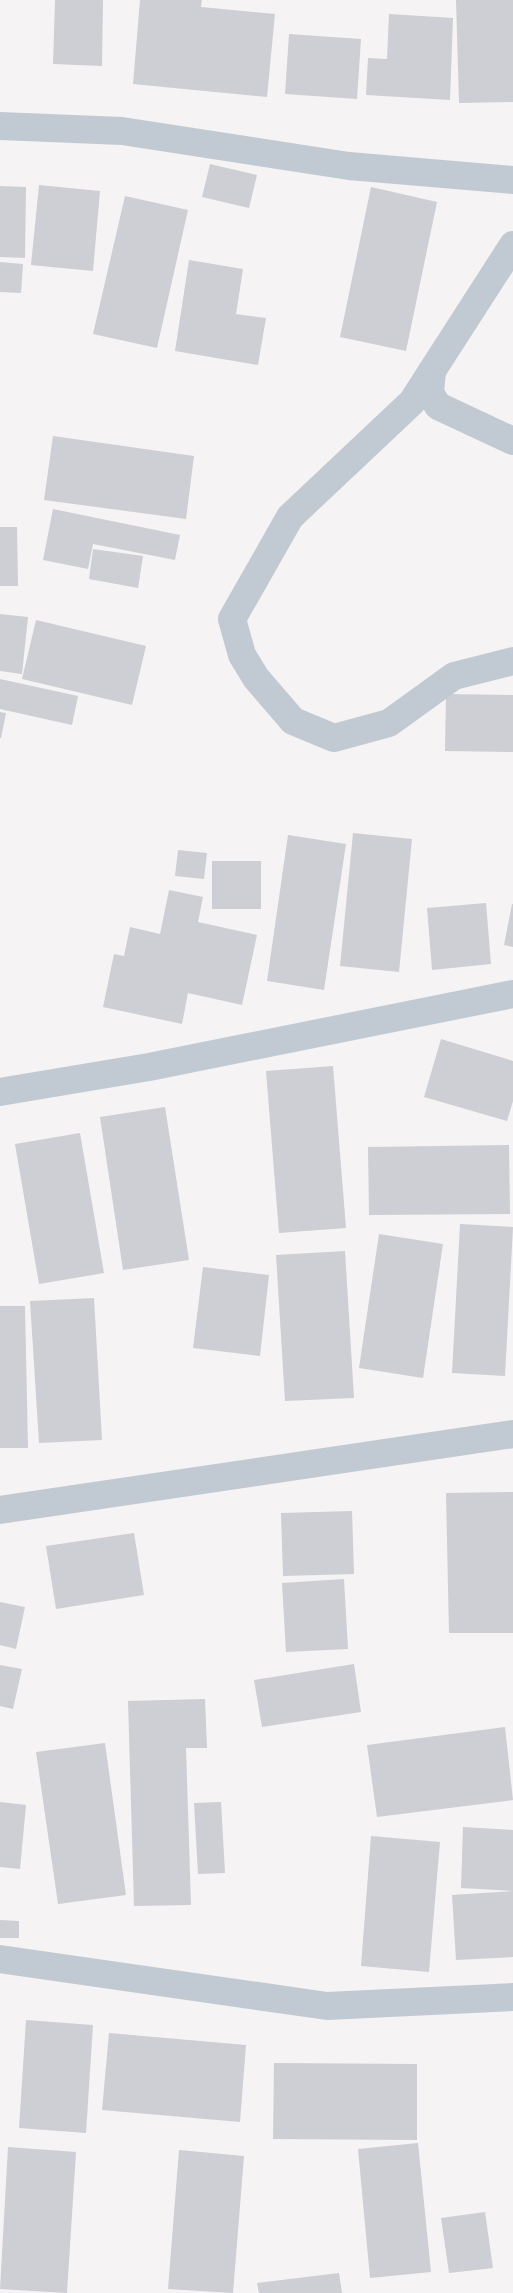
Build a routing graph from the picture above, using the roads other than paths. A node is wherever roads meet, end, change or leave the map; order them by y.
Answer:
1 (0, 126) edge
2 (513, 180) edge
3 (513, 245) edge
4 (432, 371) junction
5 (513, 441) edge
6 (513, 661) edge
7 (513, 994) edge
8 (0, 1092) edge
9 (513, 1434) edge
10 (0, 1510) edge
11 (0, 1959) edge
12 (513, 1997) edge

1 - 2 street
3 - 4 street
4 - 5 street
4 - 6 street
7 - 8 street
9 - 10 street
11 - 12 street

